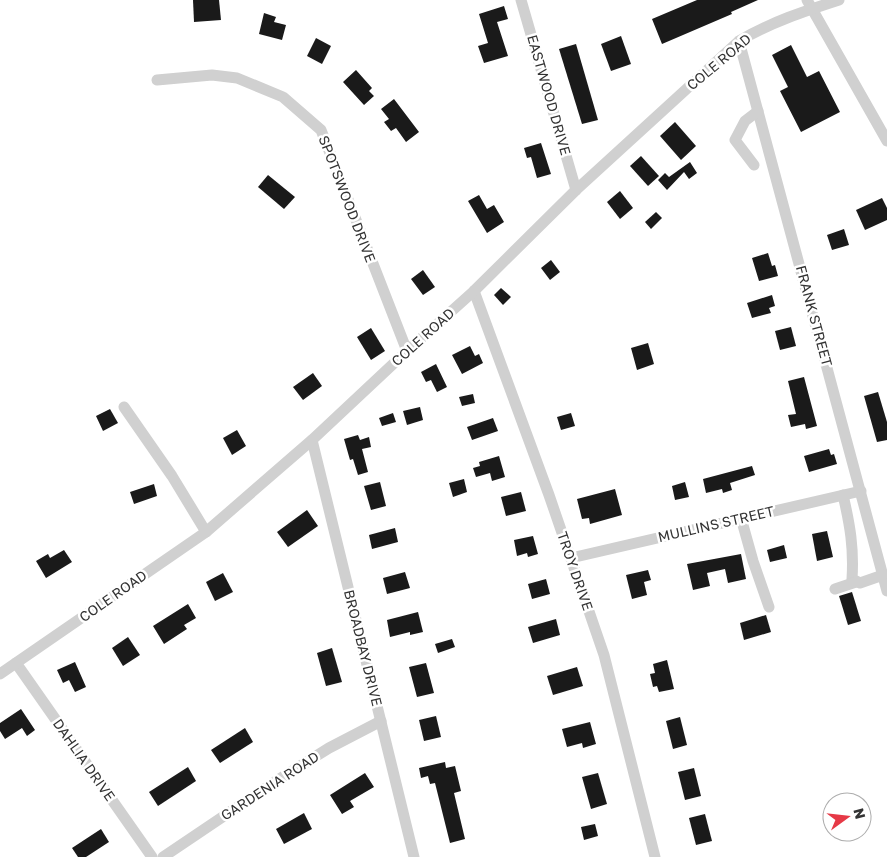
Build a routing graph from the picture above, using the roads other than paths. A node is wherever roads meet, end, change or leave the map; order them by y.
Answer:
1 (521, 0) edge
2 (839, 0) edge
3 (809, 4) edge
4 (740, 41) junction
5 (157, 80) dead end
6 (758, 111) junction
7 (887, 141) edge
8 (754, 165) dead end
9 (576, 190) junction
10 (474, 291) junction
11 (407, 351) junction
12 (124, 407) dead end
13 (312, 440) junction
14 (861, 491) junction
15 (843, 495) junction
16 (741, 518) junction
17 (206, 532) junction
18 (571, 558) junction
19 (883, 575) junction
20 (856, 582) junction
21 (835, 589) dead end
22 (887, 591) edge
23 (769, 607) dead end
24 (16, 663) junction
25 (0, 674) edge
26 (381, 721) junction
27 (152, 857) edge
28 (163, 857) edge
29 (414, 857) edge
30 (655, 857) edge

1 - 9 street, EASTWOOD DRIVE
2 - 3 street, COLE ROAD
3 - 4 street, COLE ROAD
3 - 7 street
4 - 6 street, FRANK STREET
4 - 9 street, COLE ROAD
5 - 11 street, SPOTSWOOD DRIVE
6 - 8 street
6 - 14 street, FRANK STREET
9 - 10 street, COLE ROAD
10 - 11 street, COLE ROAD
10 - 18 street, TROY DRIVE
11 - 13 street, COLE ROAD
12 - 17 street
13 - 17 street, COLE ROAD
13 - 26 street, BROADBAY DRIVE
14 - 15 street, MULLINS STREET
14 - 19 street, FRANK STREET
15 - 16 street, MULLINS STREET
15 - 20 street
16 - 18 street, MULLINS STREET
16 - 23 street
17 - 24 street, COLE ROAD
18 - 30 street, TROY DRIVE
19 - 20 street
19 - 22 street, FRANK STREET
20 - 21 street
24 - 25 street, COLE ROAD
24 - 27 street, DAHLIA DRIVE
26 - 28 street, GARDENIA ROAD
26 - 29 street, BROADBAY DRIVE

